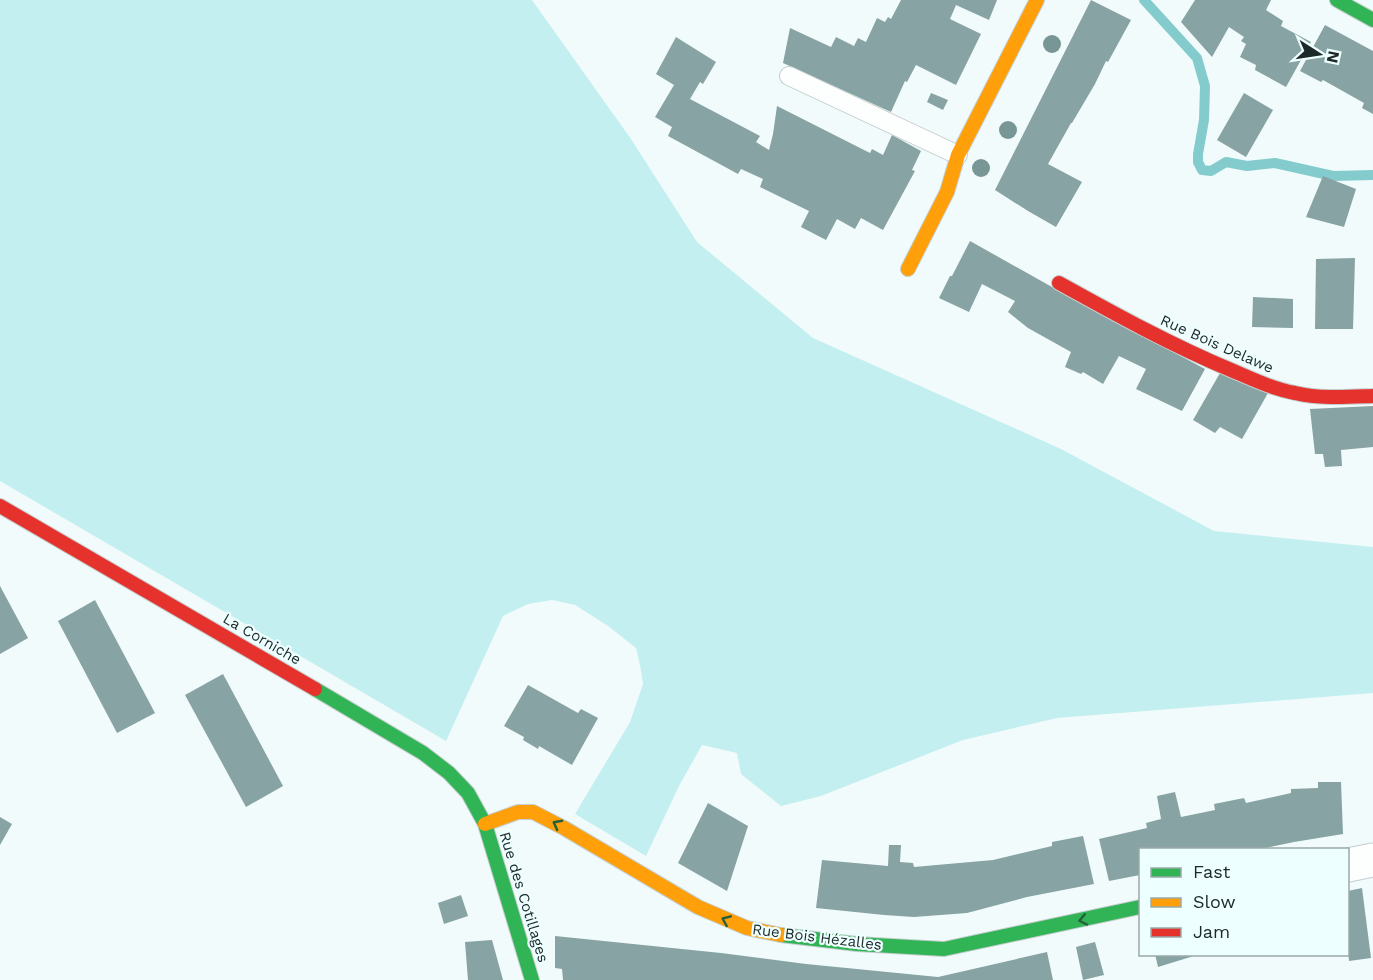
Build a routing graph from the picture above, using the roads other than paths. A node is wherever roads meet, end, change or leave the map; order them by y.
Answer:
1 (1037, 0) edge
2 (1337, 0) edge
3 (1373, 20) edge
4 (789, 76) dead end
5 (958, 155) junction
6 (908, 269) dead end
7 (1059, 283) dead end
8 (1373, 396) edge
9 (0, 506) edge
10 (485, 824) junction
11 (1373, 860) edge
12 (1349, 865) edge
13 (1139, 908) edge
14 (532, 980) edge

1 - 5 street
2 - 3 street
4 - 5 lane
5 - 6 street
7 - 8 street, Rue Bois Delawe
9 - 10 street, La Corniche
13 -> 10 street, Rue Bois Hézalles
10 - 14 street, Rue des Cotillages
11 - 12 street

